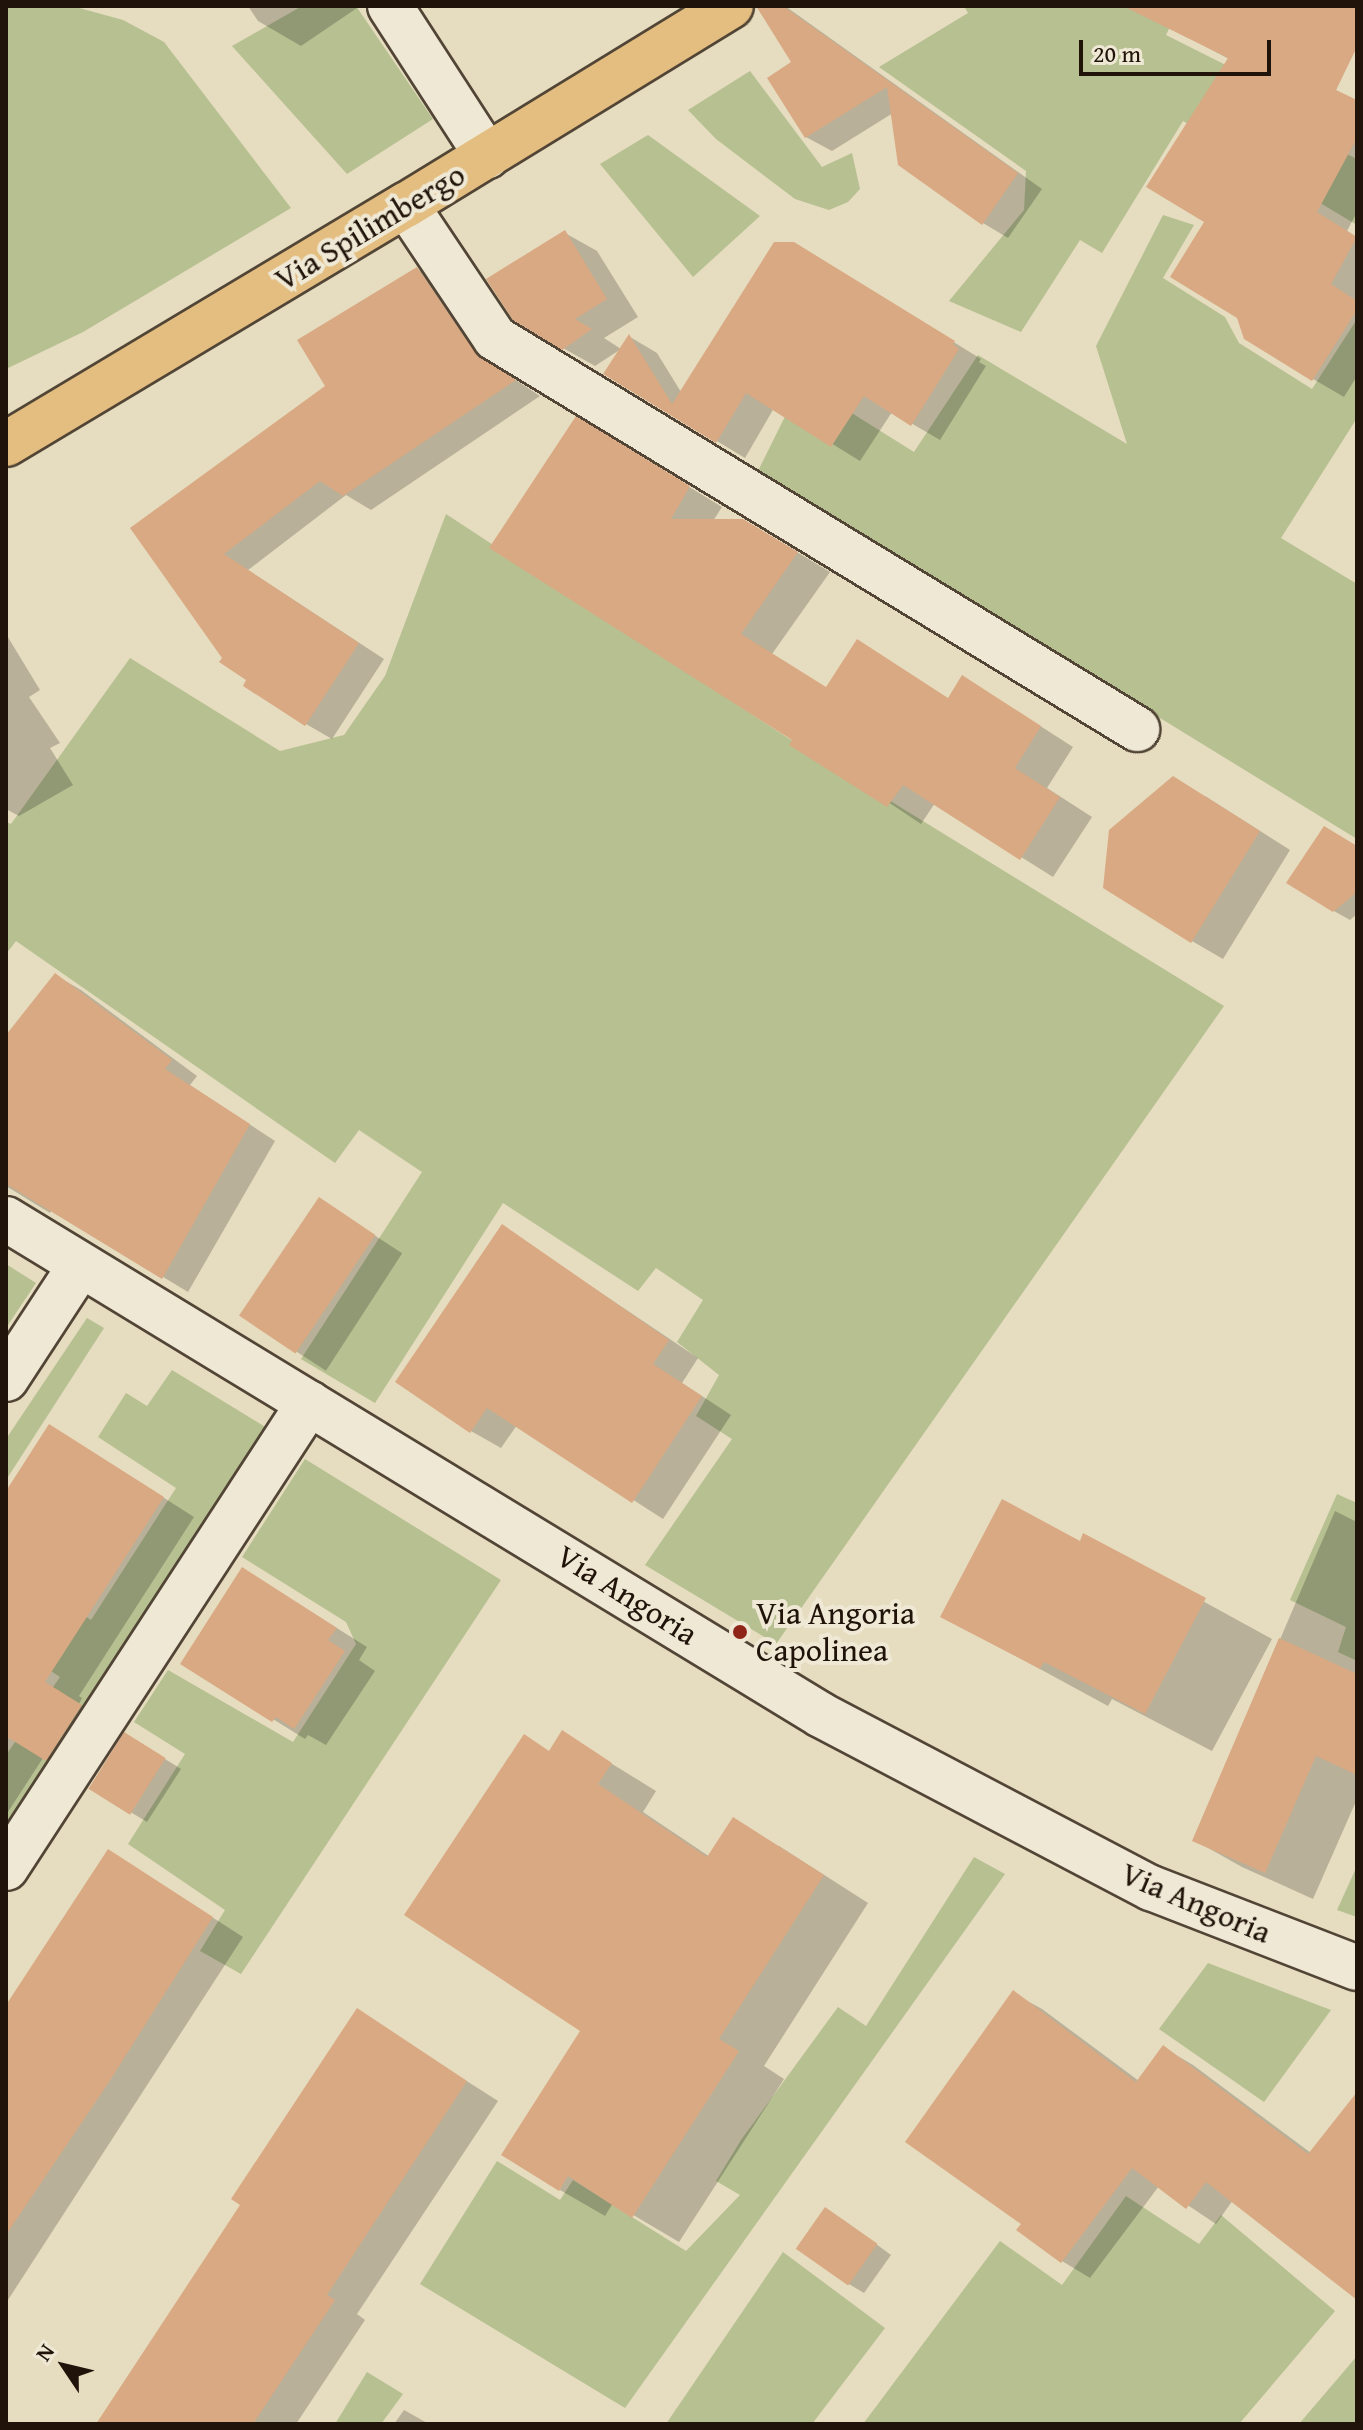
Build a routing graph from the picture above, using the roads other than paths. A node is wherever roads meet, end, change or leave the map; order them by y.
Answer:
1 (390, 6) edge
2 (731, 6) edge
3 (487, 156) junction
4 (406, 205) junction
5 (6, 444) edge
6 (1137, 729) dead end
7 (6, 1219) edge
8 (80, 1266) junction
9 (6, 1379) edge
10 (309, 1403) junction
11 (6, 1868) edge
12 (1357, 1968) edge

1 - 3 street
2 - 3 main road, Via Spilimbergo
3 - 4 main road, Via Spilimbergo
4 - 5 main road, Via Spilimbergo
4 - 6 street
7 - 8 street, Via Angoria
8 - 9 street
8 - 10 street, Via Angoria
10 - 11 street
10 - 12 street, Via Angoria

